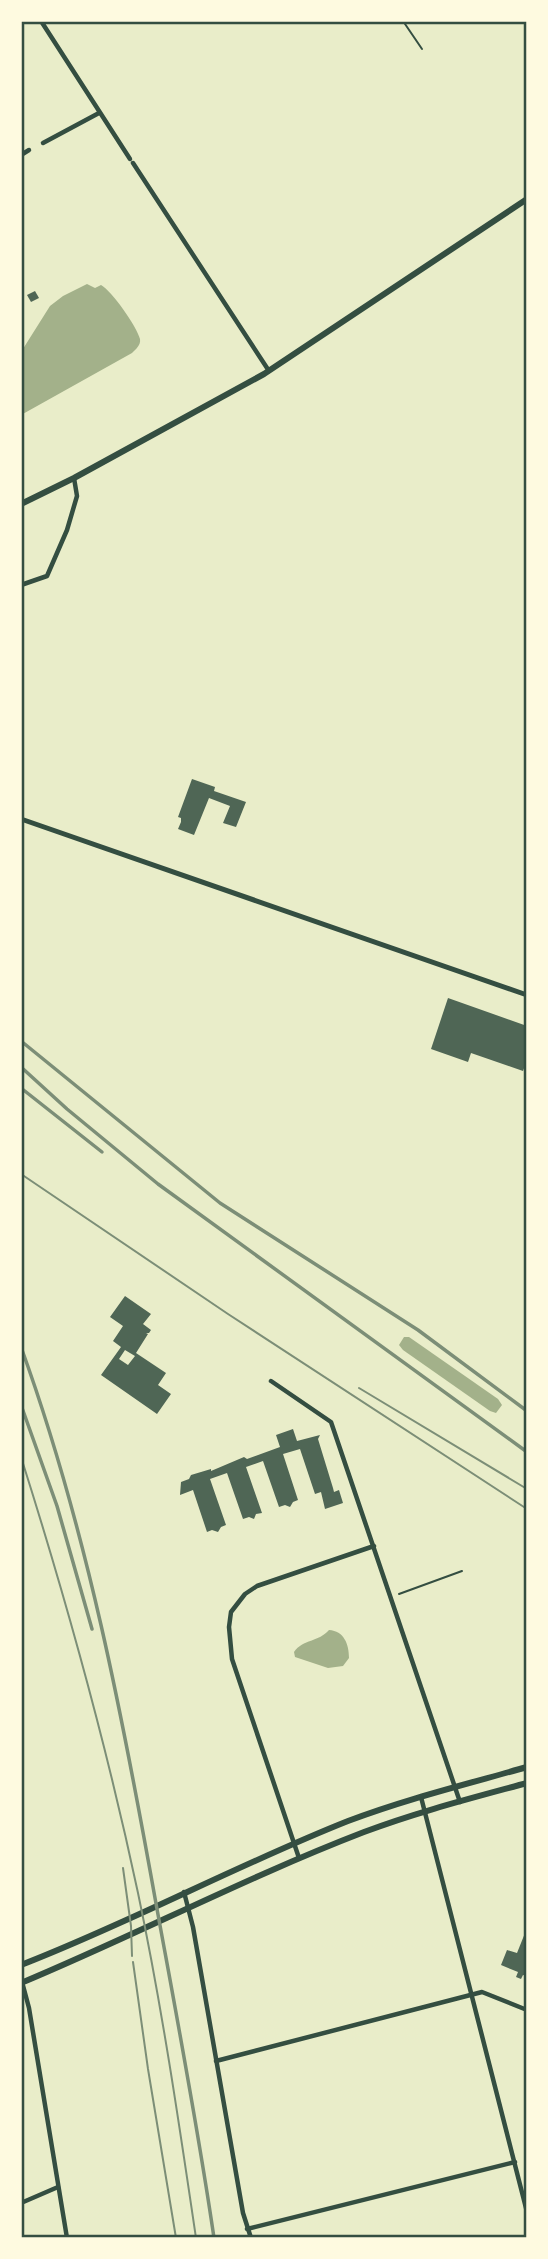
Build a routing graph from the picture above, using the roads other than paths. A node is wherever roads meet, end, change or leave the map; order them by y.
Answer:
1 (41, 21) edge
2 (99, 113) junction
3 (43, 143) dead end
4 (29, 150) dead end
5 (21, 155) edge
6 (527, 200) edge
7 (269, 371) junction
8 (74, 478) junction
9 (21, 504) edge
10 (21, 585) edge
11 (21, 819) edge
12 (527, 995) edge
13 (271, 1381) dead end
14 (374, 1546) junction
15 (527, 1767) edge
16 (527, 1783) edge
17 (456, 1787) junction
18 (421, 1797) junction
19 (460, 1802) junction
20 (425, 1812) junction
21 (294, 1845) junction
22 (300, 1859) junction
23 (182, 1894) junction
24 (188, 1907) junction
25 (21, 1965) edge
26 (22, 1981) edge
27 (472, 1995) junction
28 (527, 2010) edge
29 (216, 2061) junction
30 (515, 2162) junction
31 (58, 2187) junction
32 (21, 2203) edge
33 (527, 2212) edge
34 (247, 2229) junction
35 (67, 2238) edge
36 (251, 2238) edge

1 - 2 street
2 - 3 street
2 - 7 street
4 - 5 street
6 - 7 main road
7 - 8 main road
8 - 9 main road
8 - 10 street
11 - 12 street
13 - 14 street
14 - 17 street
14 - 21 street
15 - 17 main road
16 - 19 main road
17 - 18 main road
17 - 19 street
18 - 20 street
18 - 21 main road
19 - 20 main road
20 - 22 main road
20 - 27 street
21 - 22 street
21 - 23 main road
22 - 24 main road
23 - 24 street
23 - 25 main road
24 - 26 main road
24 - 29 street
26 - 31 street
27 - 28 street
27 - 29 street
27 - 30 street
29 - 34 street
30 - 33 street
30 - 34 street
31 - 32 street
31 - 35 street
34 - 36 street

